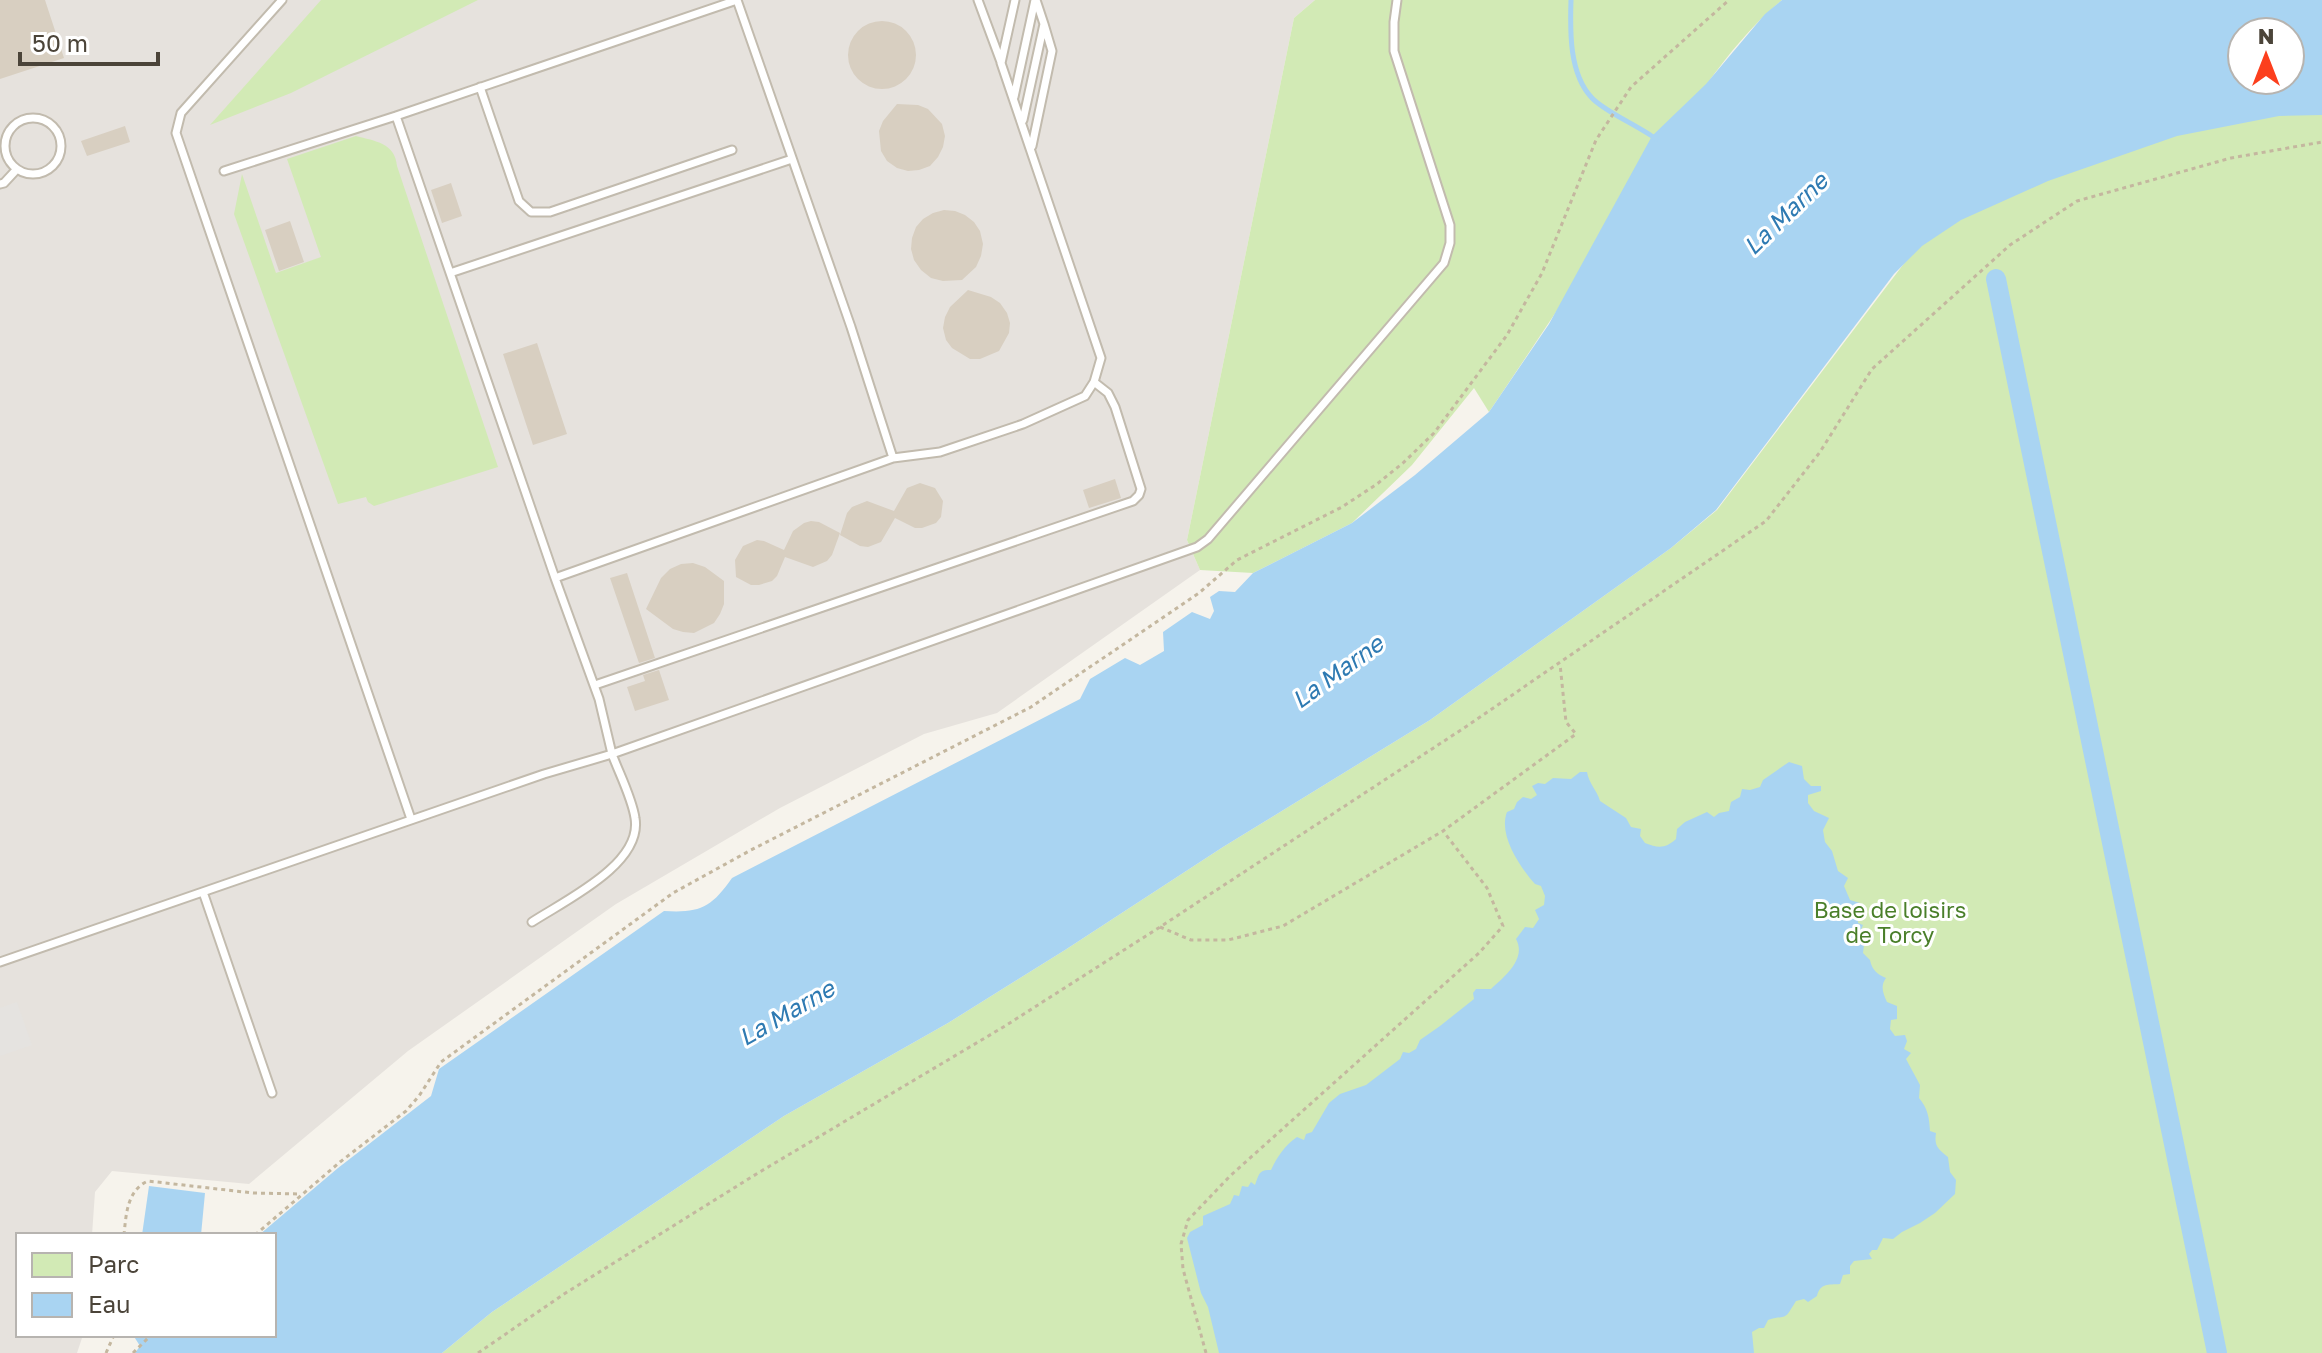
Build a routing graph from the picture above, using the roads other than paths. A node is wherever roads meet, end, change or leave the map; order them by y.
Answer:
1 (282, 0) edge
2 (737, 0) edge
3 (978, 0) edge
4 (1015, 0) edge
5 (1035, 0) edge
6 (1397, 0) edge
7 (1044, 24) junction
8 (1001, 63) junction
9 (480, 87) junction
10 (1014, 99) junction
11 (396, 116) junction
12 (1022, 122) junction
13 (1031, 148) junction
14 (732, 150) dead end
15 (792, 159) junction
16 (17, 169) junction
17 (224, 171) dead end
18 (0, 184) edge
19 (450, 273) junction
20 (1094, 382) junction
21 (893, 458) junction
22 (555, 578) junction
23 (595, 685) junction
24 (612, 754) junction
25 (411, 819) junction
26 (203, 892) junction
27 (532, 922) dead end
28 (0, 962) edge
29 (272, 1093) dead end

1 - 25 lane
2 - 9 lane
2 - 15 lane
3 - 8 lane
4 - 8 lane
5 - 7 lane
5 - 10 lane
6 - 24 lane
7 - 12 lane
7 - 13 lane
8 - 10 lane
9 - 11 lane
9 - 14 lane
10 - 12 lane
11 - 17 lane
11 - 19 lane
12 - 13 lane
13 - 20 lane
15 - 19 lane
15 - 21 lane
16 - 16 lane
16 - 18 lane
19 - 22 lane
20 - 21 lane
20 - 23 lane
21 - 22 lane
22 - 23 lane
23 - 24 lane
24 - 25 lane
24 - 27 lane
25 - 26 lane
26 - 28 lane
26 - 29 lane

